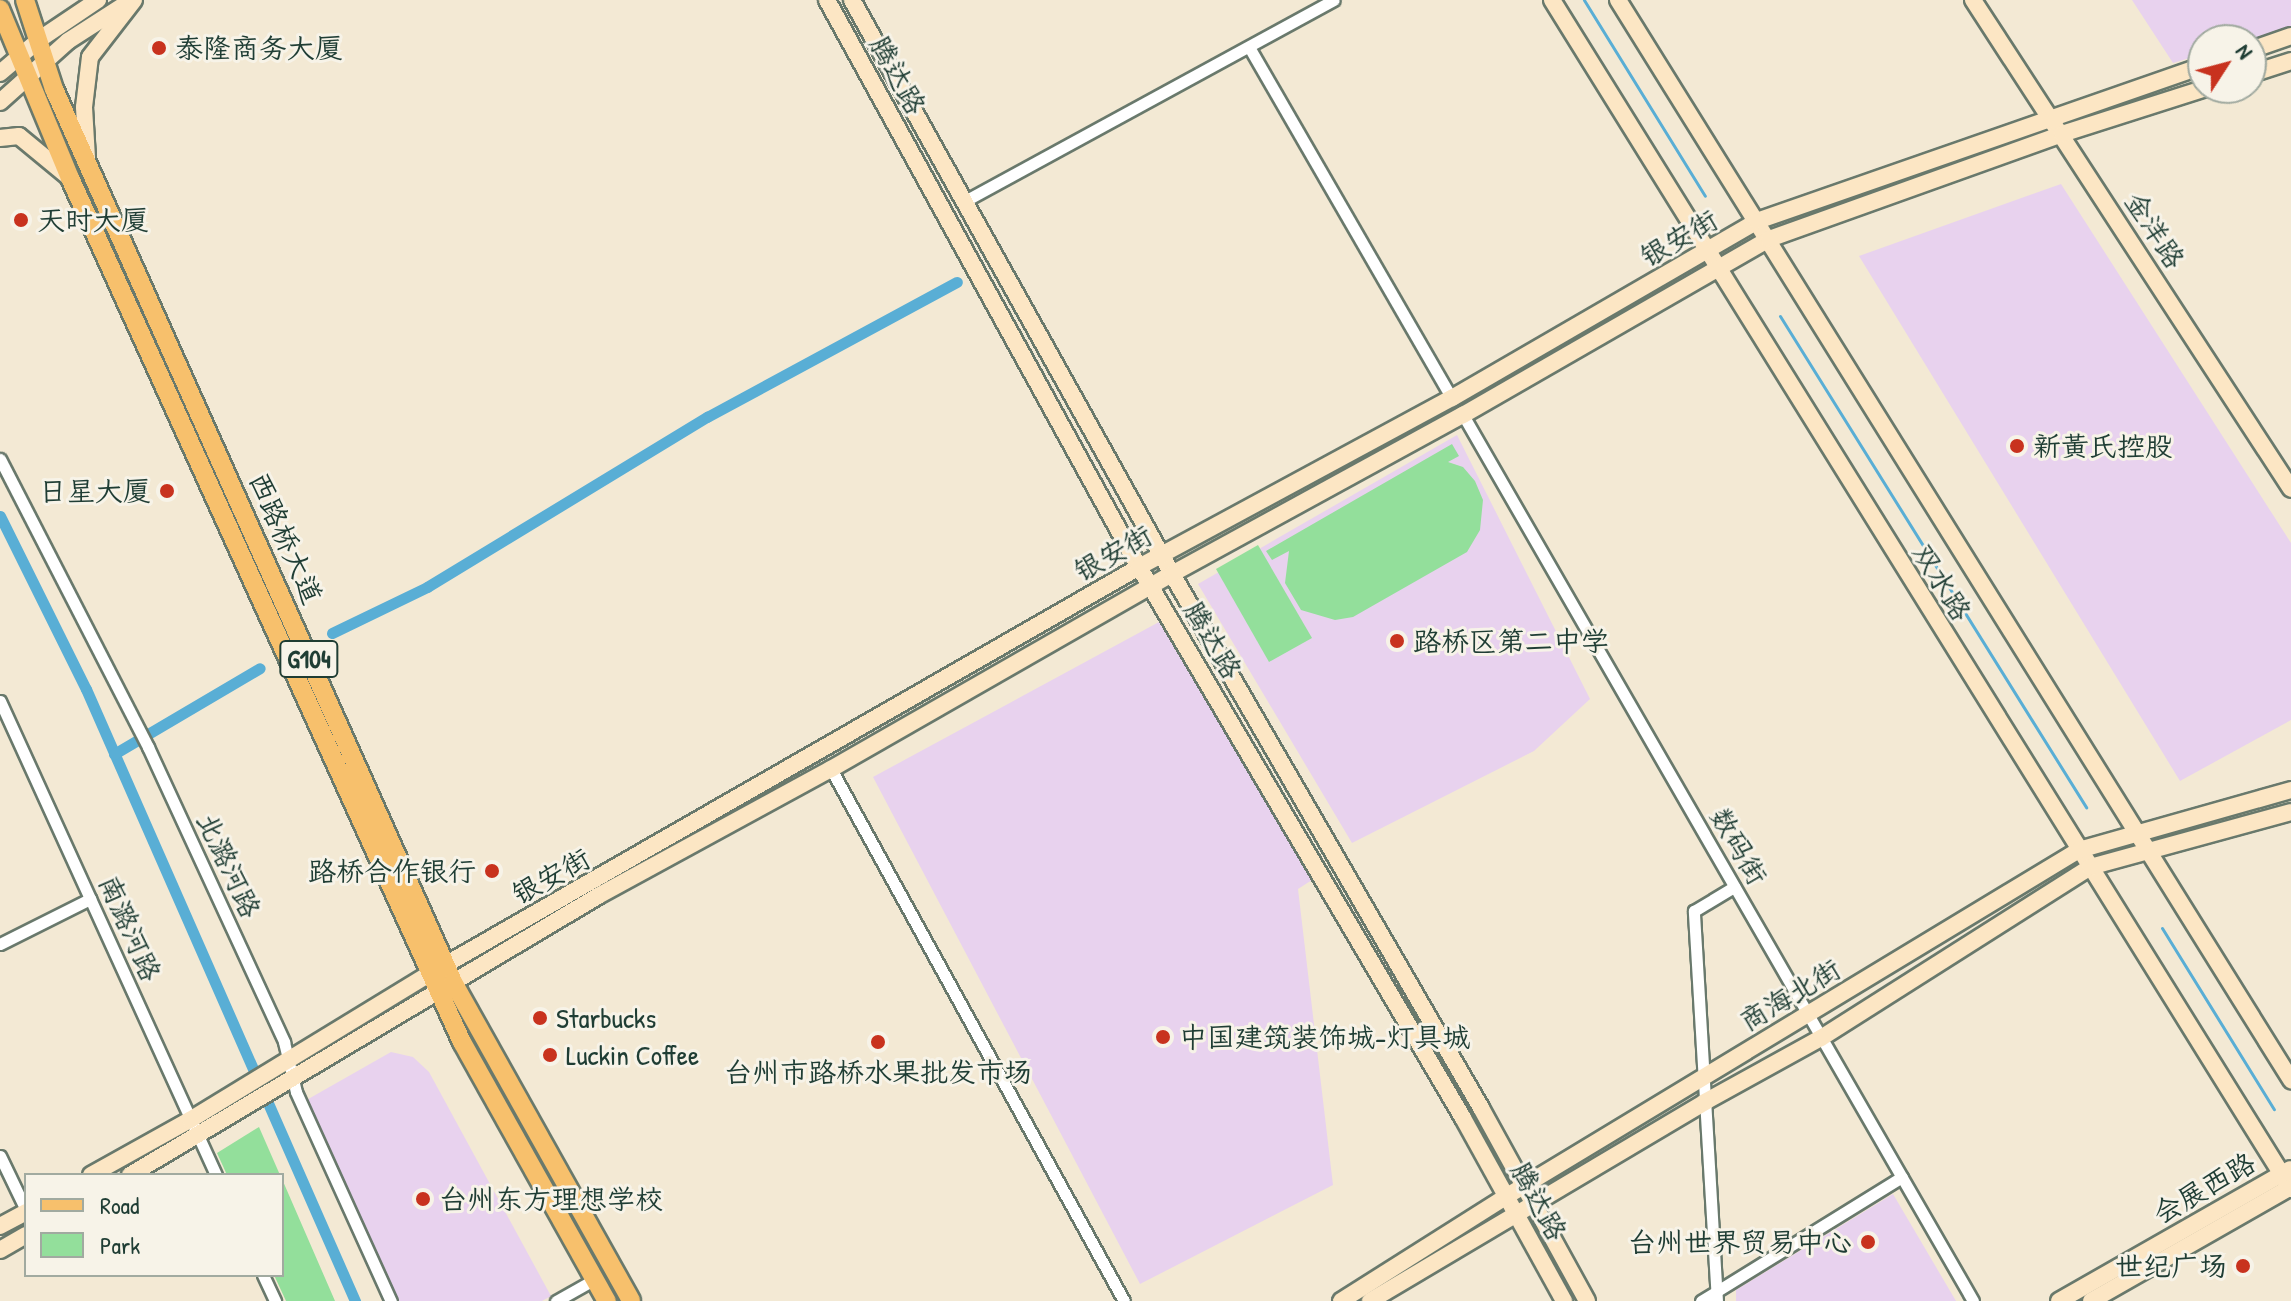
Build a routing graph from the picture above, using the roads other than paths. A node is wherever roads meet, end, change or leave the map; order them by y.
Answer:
1 (25, 0) edge
2 (98, 0) edge
3 (133, 0) edge
4 (827, 0) edge
5 (852, 0) edge
6 (1334, 0) edge
7 (1552, 0) edge
8 (1618, 0) edge
9 (1973, 0) edge
10 (0, 9) edge
11 (2291, 36) edge
12 (40, 39) junction
13 (2267, 44) edge
14 (1249, 47) junction
15 (17, 57) junction
16 (44, 61) junction
17 (2291, 61) edge
18 (2267, 69) edge
19 (2187, 72) edge
20 (0, 73) edge
21 (28, 76) junction
22 (2187, 94) edge
23 (0, 102) edge
24 (2052, 118) junction
25 (2062, 134) junction
26 (0, 138) edge
27 (87, 164) junction
28 (70, 178) junction
29 (963, 202) junction
30 (1757, 221) junction
31 (1769, 239) junction
32 (1707, 252) junction
33 (1717, 268) junction
34 (1452, 398) junction
35 (1463, 415) junction
36 (0, 459) edge
37 (2291, 489) edge
38 (1163, 555) junction
39 (1139, 567) junction
40 (1172, 574) junction
41 (1150, 586) junction
42 (0, 701) edge
43 (831, 769) junction
44 (2291, 790) edge
45 (2291, 812) edge
46 (2137, 831) junction
47 (2079, 850) junction
48 (2150, 852) junction
49 (2090, 867) junction
50 (1734, 887) junction
51 (90, 899) junction
52 (0, 944) edge
53 (442, 977) junction
54 (1808, 1014) junction
55 (1821, 1038) junction
56 (283, 1063) junction
57 (1704, 1078) junction
58 (289, 1080) junction
59 (2291, 1080) edge
60 (1705, 1102) junction
61 (190, 1120) junction
62 (198, 1136) junction
63 (0, 1156) edge
64 (95, 1173) edge
65 (133, 1173) edge
66 (215, 1173) edge
67 (1902, 1177) junction
68 (2289, 1181) edge
69 (1524, 1186) junction
70 (1507, 1196) junction
71 (1533, 1203) junction
72 (24, 1207) edge
73 (24, 1212) edge
74 (1516, 1214) junction
75 (0, 1226) edge
76 (24, 1236) edge
77 (0, 1250) edge
78 (264, 1277) edge
79 (595, 1279) junction
80 (1716, 1296) edge
81 (275, 1301) edge
82 (391, 1301) edge
83 (556, 1301) edge
84 (607, 1301) edge
85 (631, 1301) edge
86 (1124, 1301) edge
87 (1341, 1301) edge
88 (1370, 1301) edge
89 (1564, 1301) edge
90 (1587, 1301) edge
91 (1701, 1301) edge
92 (1973, 1301) edge
93 (2059, 1301) edge
94 (2091, 1301) edge

1 - 12 main road, 西路桥大道 / G104
2 - 12 main road
3 - 16 main road
3 - 27 main road
4 - 39 main road, 腾达路
5 - 29 main road, 腾达路
6 - 14 street
7 - 32 main road, 双水路
8 - 30 main road, 双水路
9 - 24 main road, 金洋路
10 - 15 main road, 西路桥大道 / G104
11 - 13 main road
12 - 15 main road
12 - 16 main road, 西路桥大道 / G104
14 - 29 street
14 - 34 street
15 - 20 main road
15 - 21 main road, 西路桥大道 / G104
16 - 21 main road
16 - 27 main road, 西路桥大道 / G104
17 - 18 main road
19 - 24 main road, 银安街
21 - 23 main road
21 - 28 main road, 西路桥大道 / G104
22 - 25 main road, 银安街
24 - 25 main road, 金洋路
24 - 30 main road, 银安街
25 - 31 main road, 银安街
25 - 37 main road, 金洋路
26 - 28 main road
27 - 53 main road, 西路桥大道 / G104
28 - 53 main road, 西路桥大道 / G104
29 - 38 main road, 腾达路
30 - 31 main road, 双水路
30 - 32 main road, 银安街
31 - 33 main road, 银安街
31 - 46 main road, 双水路
32 - 33 main road, 双水路
32 - 34 main road, 银安街
33 - 35 main road, 银安街
33 - 47 main road, 双水路
34 - 38 main road, 银安街
35 - 40 main road, 银安街
35 - 50 street, 数码街
36 - 56 street, 北潞河路
38 - 39 main road, 银安街
38 - 40 main road, 腾达路
39 - 41 main road, 腾达路
39 - 53 main road, 银安街
40 - 41 main road, 银安街
40 - 69 main road, 腾达路
41 - 43 main road, 银安街
41 - 70 main road, 腾达路
42 - 51 street, 南潞河路
43 - 53 main road, 银安街
43 - 86 street
44 - 46 main road, 商海北街
45 - 48 main road, 商海北街
46 - 47 main road, 商海北街
46 - 48 main road, 双水路
47 - 49 main road, 双水路
47 - 54 main road, 商海北街
48 - 49 main road, 商海北街
48 - 59 main road, 双水路
49 - 55 main road, 商海北街
49 - 68 main road, 双水路
50 - 54 street, 数码街
50 - 57 street
51 - 52 street
51 - 61 street, 南潞河路
53 - 56 main road, 银安街
53 - 58 main road, 银安街
53 - 79 main road, 西路桥大道 / G104
53 - 85 main road, 西路桥大道 / G104
54 - 55 street, 数码街
54 - 57 main road, 商海北街
55 - 60 main road, 商海北街
55 - 67 street, 数码街
56 - 58 street, 北潞河路
56 - 61 main road, 银安街
57 - 60 street
57 - 69 main road, 商海北街
58 - 62 main road, 银安街
58 - 82 street, 北潞河路
60 - 71 main road, 商海北街
60 - 80 street
61 - 62 street, 南潞河路
61 - 64 main road, 银安街
62 - 65 main road, 银安街
62 - 66 street, 南潞河路
63 - 72 street
67 - 80 street
67 - 92 street, 数码街
68 - 93 main road, 会展西路
68 - 94 main road, 会展西路
69 - 70 main road, 商海北街
69 - 71 main road, 腾达路
70 - 74 main road, 腾达路
70 - 87 main road, 商海北街
71 - 74 main road, 商海北街
71 - 90 main road, 腾达路
73 - 75 main road
74 - 88 main road, 商海北街
74 - 89 main road, 腾达路
76 - 77 main road
78 - 81 street
79 - 83 street
79 - 84 main road, 西路桥大道 / G104
80 - 91 street

